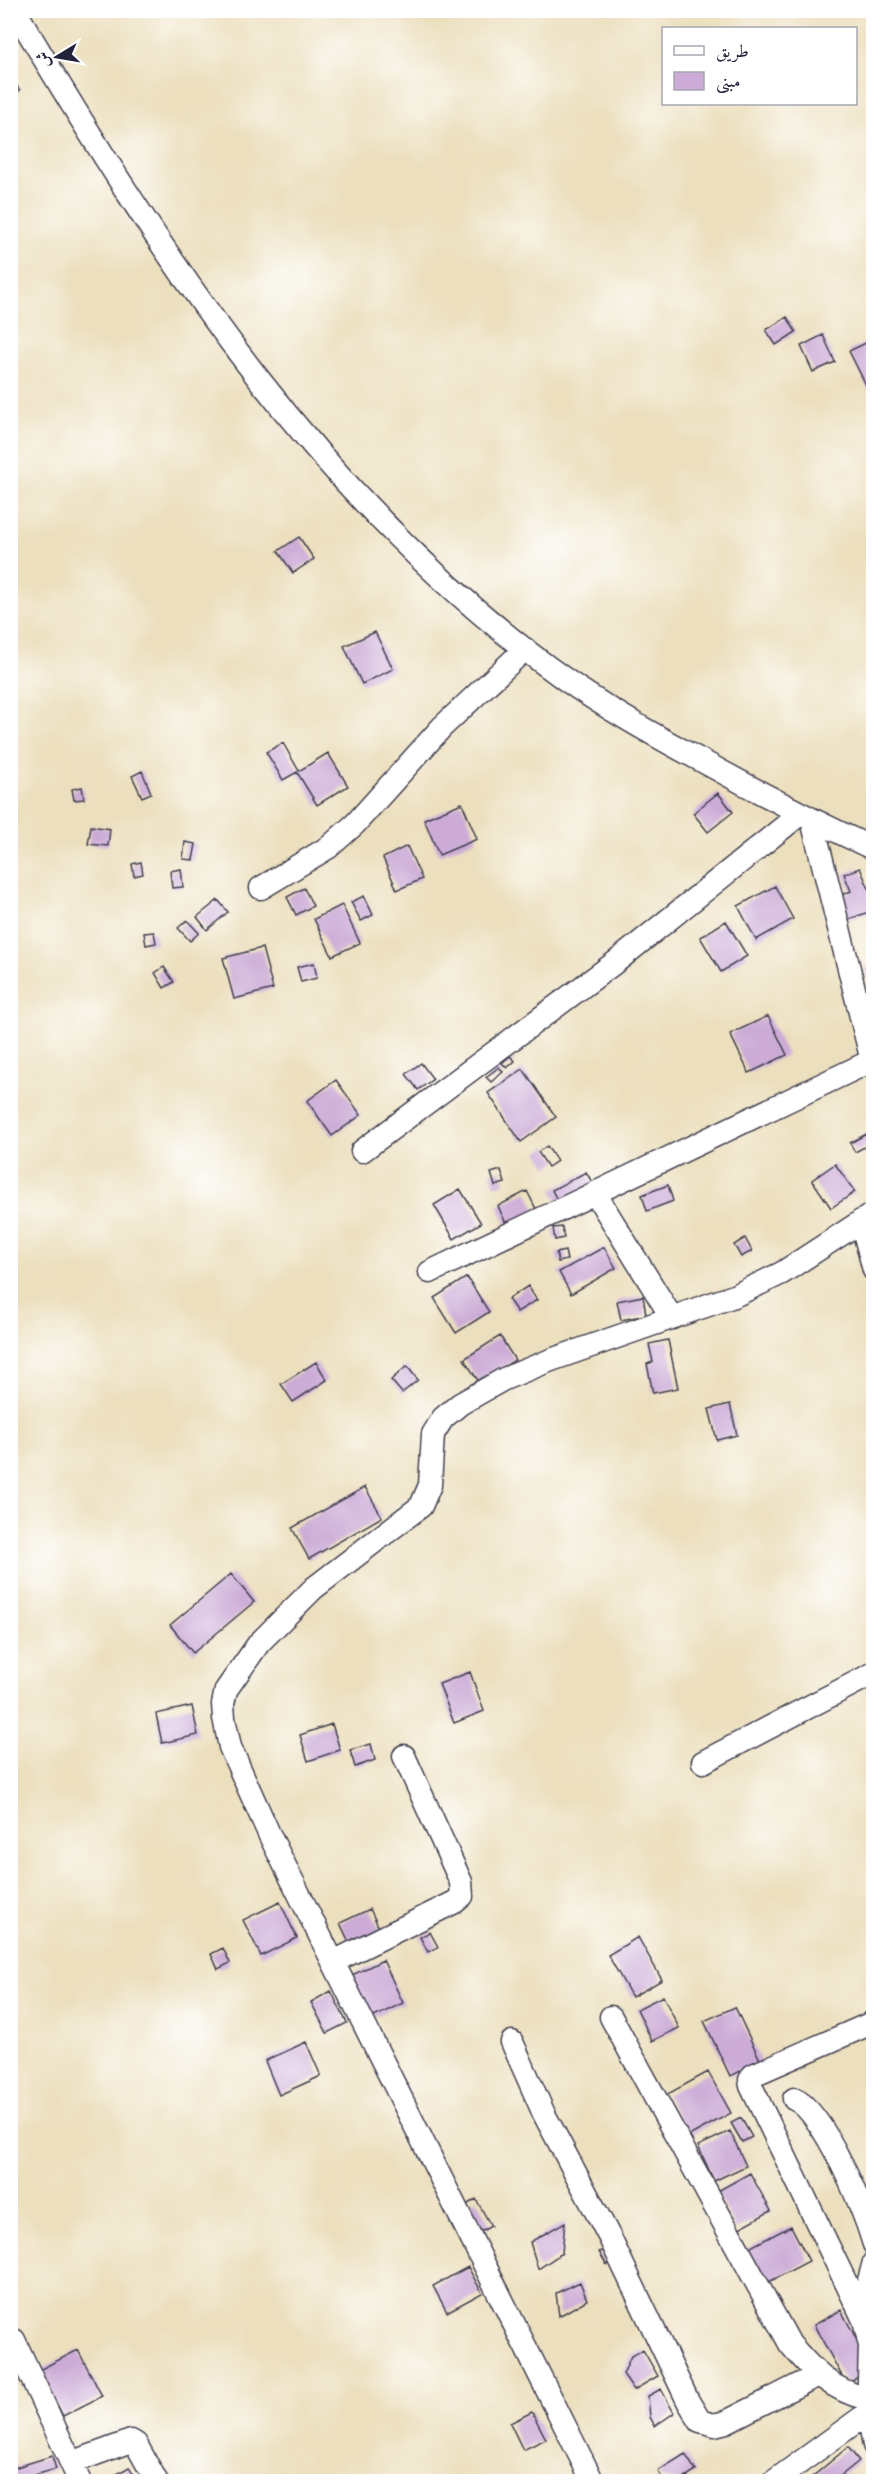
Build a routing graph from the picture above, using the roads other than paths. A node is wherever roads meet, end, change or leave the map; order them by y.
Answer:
1 (15, 10) edge
2 (525, 649) junction
3 (806, 817) junction
4 (873, 849) edge
5 (261, 888) dead end
6 (872, 1065) edge
7 (363, 1151) dead end
8 (595, 1193) junction
9 (867, 1217) edge
10 (873, 1270) edge
11 (430, 1272) dead end
12 (672, 1318) junction
13 (873, 1673) edge
14 (404, 1756) dead end
15 (703, 1762) dead end
16 (333, 1962) junction
17 (612, 2016) dead end
18 (873, 2022) edge
19 (512, 2042) dead end
20 (794, 2099) dead end
21 (873, 2244) edge
22 (873, 2262) edge
23 (864, 2320) junction
24 (14, 2340) dead end
25 (818, 2375) junction
26 (867, 2406) junction
27 (873, 2445) edge
28 (75, 2472) edge
29 (157, 2481) edge
30 (593, 2481) edge
31 (773, 2481) edge

1 - 2 street
2 - 3 street
2 - 5 street
3 - 4 street
3 - 6 street
3 - 7 street
6 - 8 street
8 - 11 street
8 - 12 street
9 - 10 street
9 - 12 street
12 - 16 street
13 - 15 street
14 - 16 street
16 - 30 street
17 - 25 street
18 - 23 street
19 - 25 street
20 - 21 street
22 - 23 street
23 - 26 street
24 - 28 street
25 - 26 street
26 - 27 street
26 - 31 street
28 - 29 street

